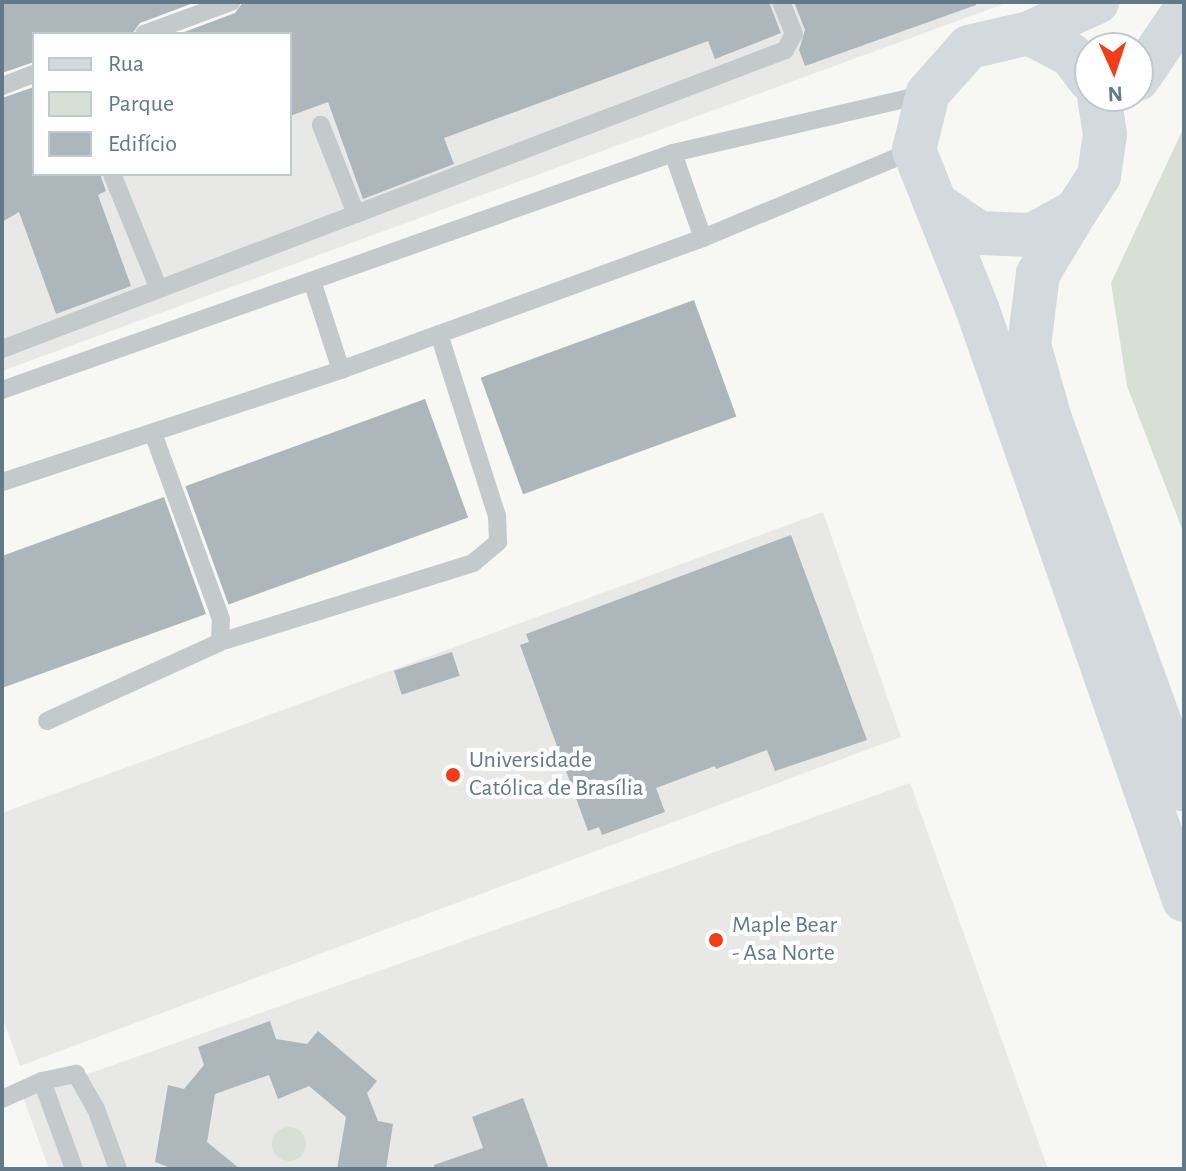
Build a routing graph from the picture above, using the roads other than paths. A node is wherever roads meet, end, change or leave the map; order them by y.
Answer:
1 (231, 2) edge
2 (781, 2) edge
3 (1097, 2) edge
4 (1184, 11) edge
5 (149, 32) edge
6 (1029, 33) junction
7 (1154, 55) edge
8 (1074, 59) edge
9 (32, 75) edge
10 (2, 86) edge
11 (928, 93) junction
12 (1102, 115) edge
13 (321, 125) dead end
14 (914, 150) junction
15 (673, 153) junction
16 (113, 176) edge
17 (935, 203) junction
18 (1076, 211) junction
19 (356, 214) junction
20 (703, 238) junction
21 (313, 284) junction
22 (159, 289) junction
23 (439, 334) junction
24 (2, 349) edge
25 (341, 370) junction
26 (2, 390) edge
27 (153, 433) junction
28 (2, 482) edge
29 (220, 642) junction
30 (47, 721) dead end
31 (1184, 789) edge
32 (1184, 900) edge
33 (42, 1081) junction
34 (2, 1099) edge
35 (74, 1169) edge
36 (118, 1169) edge

1 - 5 lane
2 - 19 lane
3 - 6 street
4 - 7 street
6 - 8 street
6 - 11 street
9 - 10 lane
11 - 14 street
11 - 15 lane
12 - 18 street
13 - 19 lane
14 - 17 street
14 - 20 lane
15 - 20 lane
15 - 21 lane
16 - 22 lane
17 - 18 street
17 - 32 street
18 - 31 street
19 - 22 lane
20 - 23 lane
21 - 25 lane
21 - 26 lane
22 - 24 lane
23 - 25 lane
23 - 29 lane
25 - 27 lane
27 - 28 lane
27 - 29 lane
29 - 30 lane
33 - 34 lane
33 - 35 lane
33 - 36 lane

